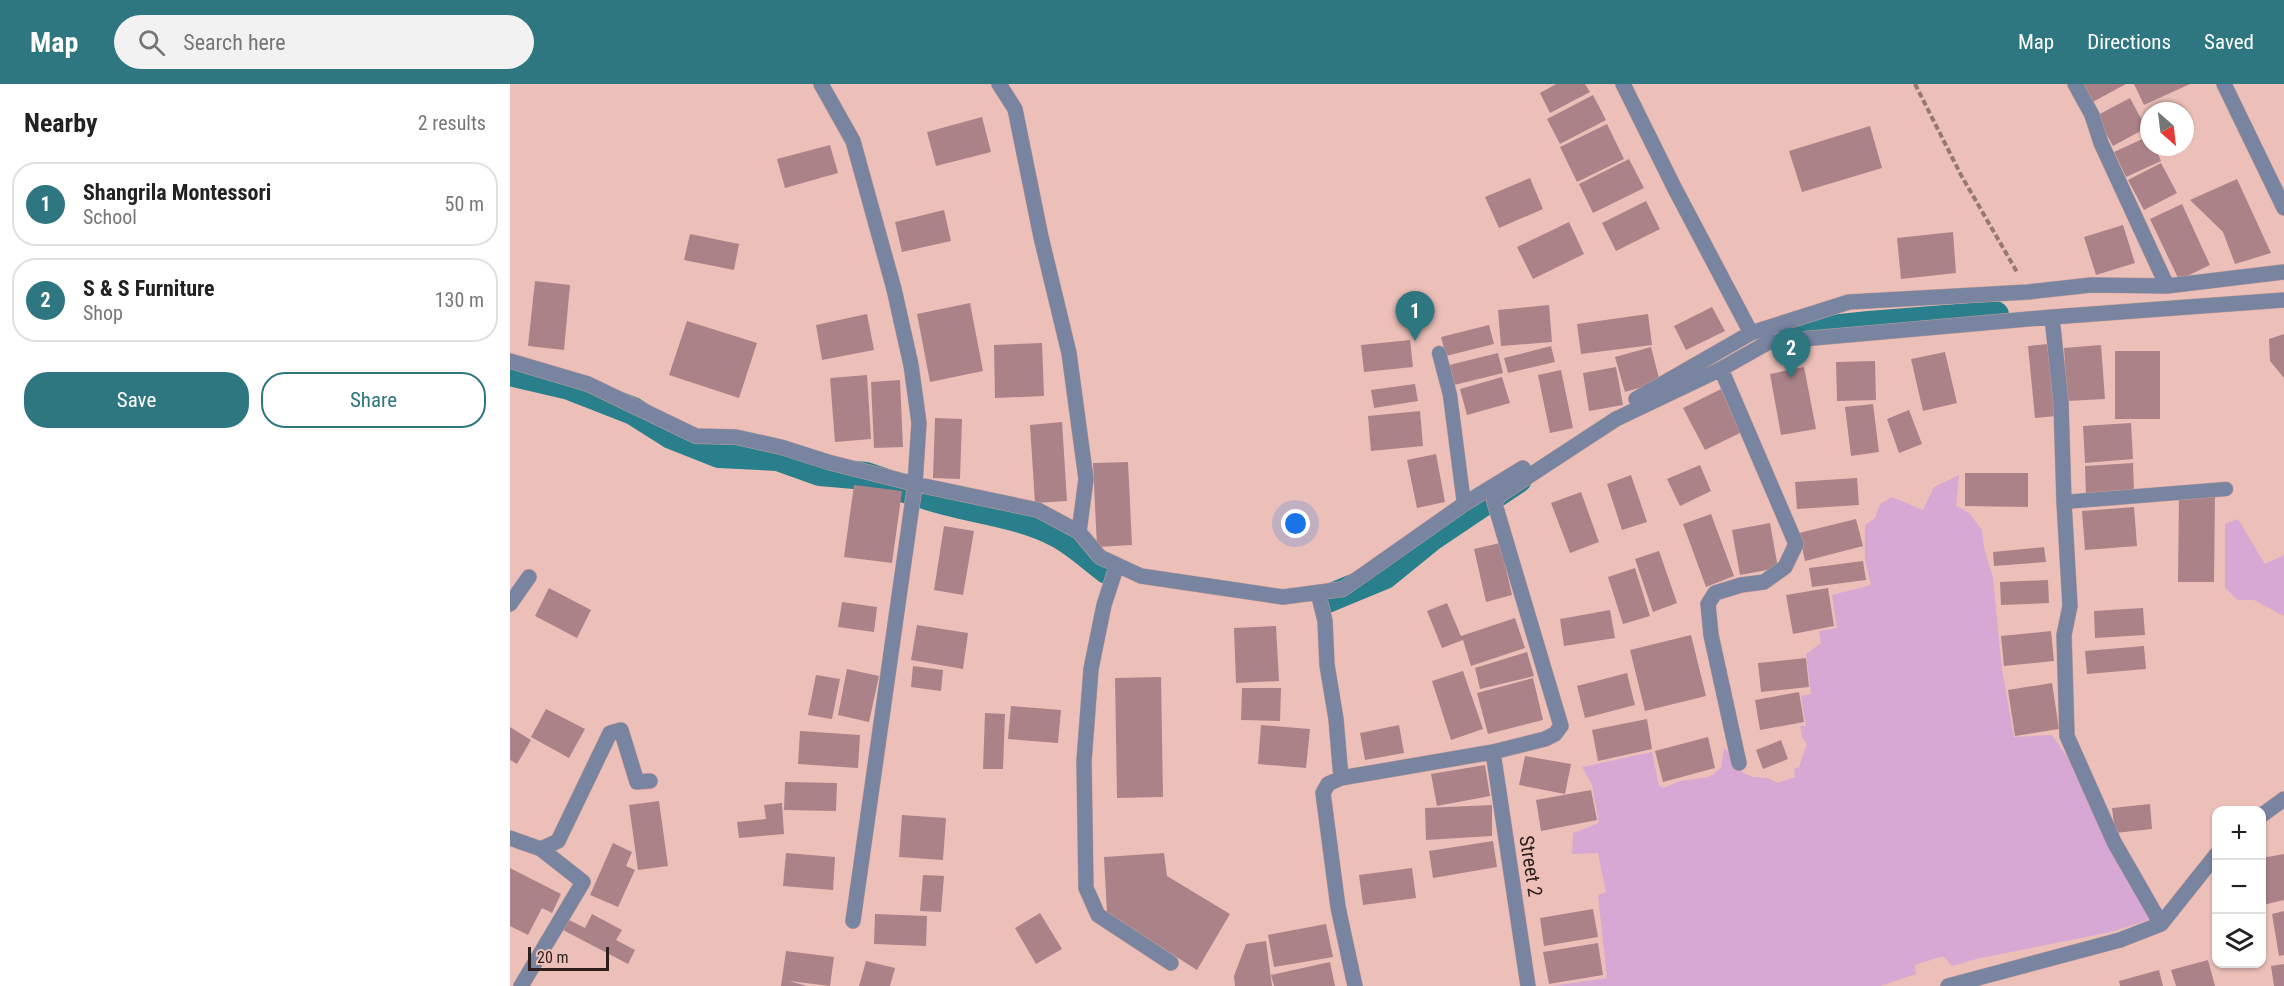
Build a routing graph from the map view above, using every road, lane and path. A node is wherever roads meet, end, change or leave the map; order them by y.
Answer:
1 (821, 84) edge
2 (999, 84) edge
3 (1623, 84) edge
4 (1915, 84) edge
5 (2075, 84) edge
6 (2224, 84) edge
7 (2284, 208) edge
8 (2284, 272) edge
9 (2167, 286) junction
10 (2028, 292) junction
11 (2284, 300) edge
12 (2052, 317) junction
13 (1751, 333) junction
14 (1438, 353) dead end
15 (510, 361) edge
16 (1720, 369) junction
17 (915, 484) junction
18 (2226, 489) dead end
19 (2064, 502) junction
20 (1464, 504) junction
21 (1079, 532) junction
22 (1117, 565) junction
23 (529, 577) dead end
24 (1318, 593) junction
25 (510, 604) edge
26 (1493, 752) junction
27 (1739, 763) dead end
28 (1341, 778) junction
29 (650, 781) dead end
30 (2284, 800) edge
31 (2266, 811) edge
32 (510, 838) edge
33 (541, 849) junction
34 (2213, 860) edge
35 (852, 921) dead end
36 (2161, 924) junction
37 (1171, 963) dead end
38 (521, 986) edge
39 (1354, 986) edge
40 (1528, 986) edge
41 (1948, 986) edge

1 - 17 street
2 - 21 street
3 - 13 street
4 - 10 path
5 - 9 street
6 - 7 street
8 - 9 street
9 - 10 street
10 - 13 street
11 - 12 street
12 - 16 street
12 - 19 street
13 - 20 street
14 - 20 lane
15 - 17 street
16 - 26 street
16 - 27 street
17 - 21 street
17 - 35 street
18 - 19 lane
19 - 36 street
20 - 24 street
21 - 22 street
22 - 24 street
22 - 37 street
23 - 25 street
24 - 28 street
26 - 28 street
26 - 40 street, Street 2
28 - 39 street
29 - 33 street
30 - 31 street
32 - 33 street
33 - 38 street
34 - 36 street
36 - 41 street

